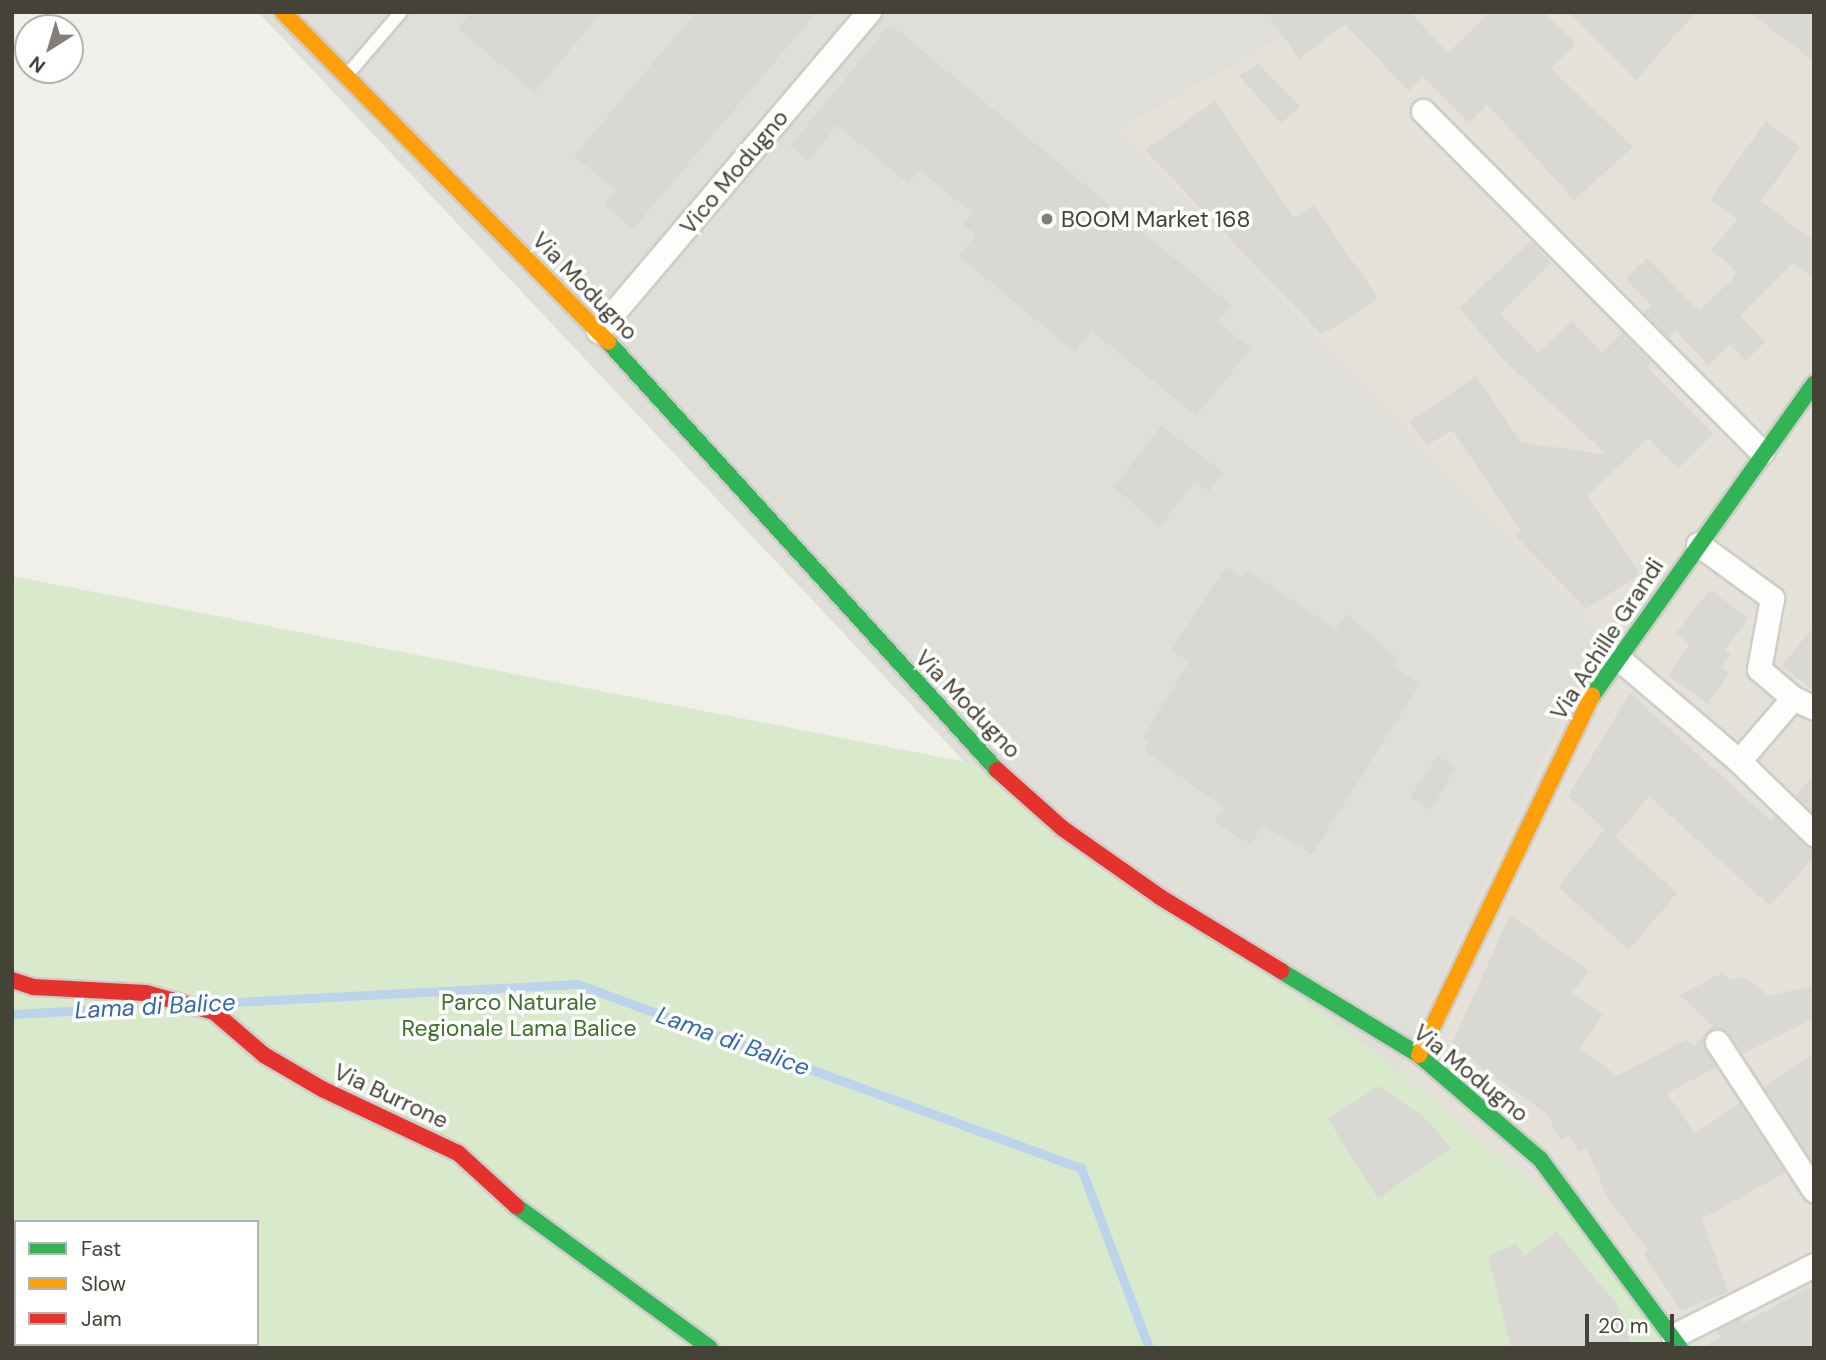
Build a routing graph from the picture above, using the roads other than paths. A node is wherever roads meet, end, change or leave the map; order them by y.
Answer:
1 (283, 12) edge
2 (401, 12) edge
3 (869, 12) edge
4 (347, 75) junction
5 (1423, 111) dead end
6 (598, 331) junction
7 (1814, 384) edge
8 (1762, 452) junction
9 (1698, 544) junction
10 (1618, 657) junction
11 (1793, 698) junction
12 (1814, 708) edge
13 (1739, 761) junction
14 (1814, 834) edge
15 (12, 979) edge
16 (1717, 1042) dead end
17 (1419, 1055) junction
18 (1814, 1190) edge
19 (1814, 1265) edge
20 (1676, 1342) edge
21 (710, 1348) edge

1 - 4 street, Via Modugno
2 - 4 lane
3 - 6 street, Vico Modugno
4 - 6 street, Via Modugno
5 - 8 street
6 - 17 street, Via Modugno
7 - 8 street, Via Achille Grandi
8 - 9 street, Via Achille Grandi
9 - 10 street, Via Achille Grandi
9 - 11 street
10 - 13 street
10 - 17 street, Via Achille Grandi
11 - 12 street
11 - 13 street
13 - 14 street
15 - 21 street, Via Burrone
16 - 18 street
17 - 20 street, Via Modugno
19 - 20 street

